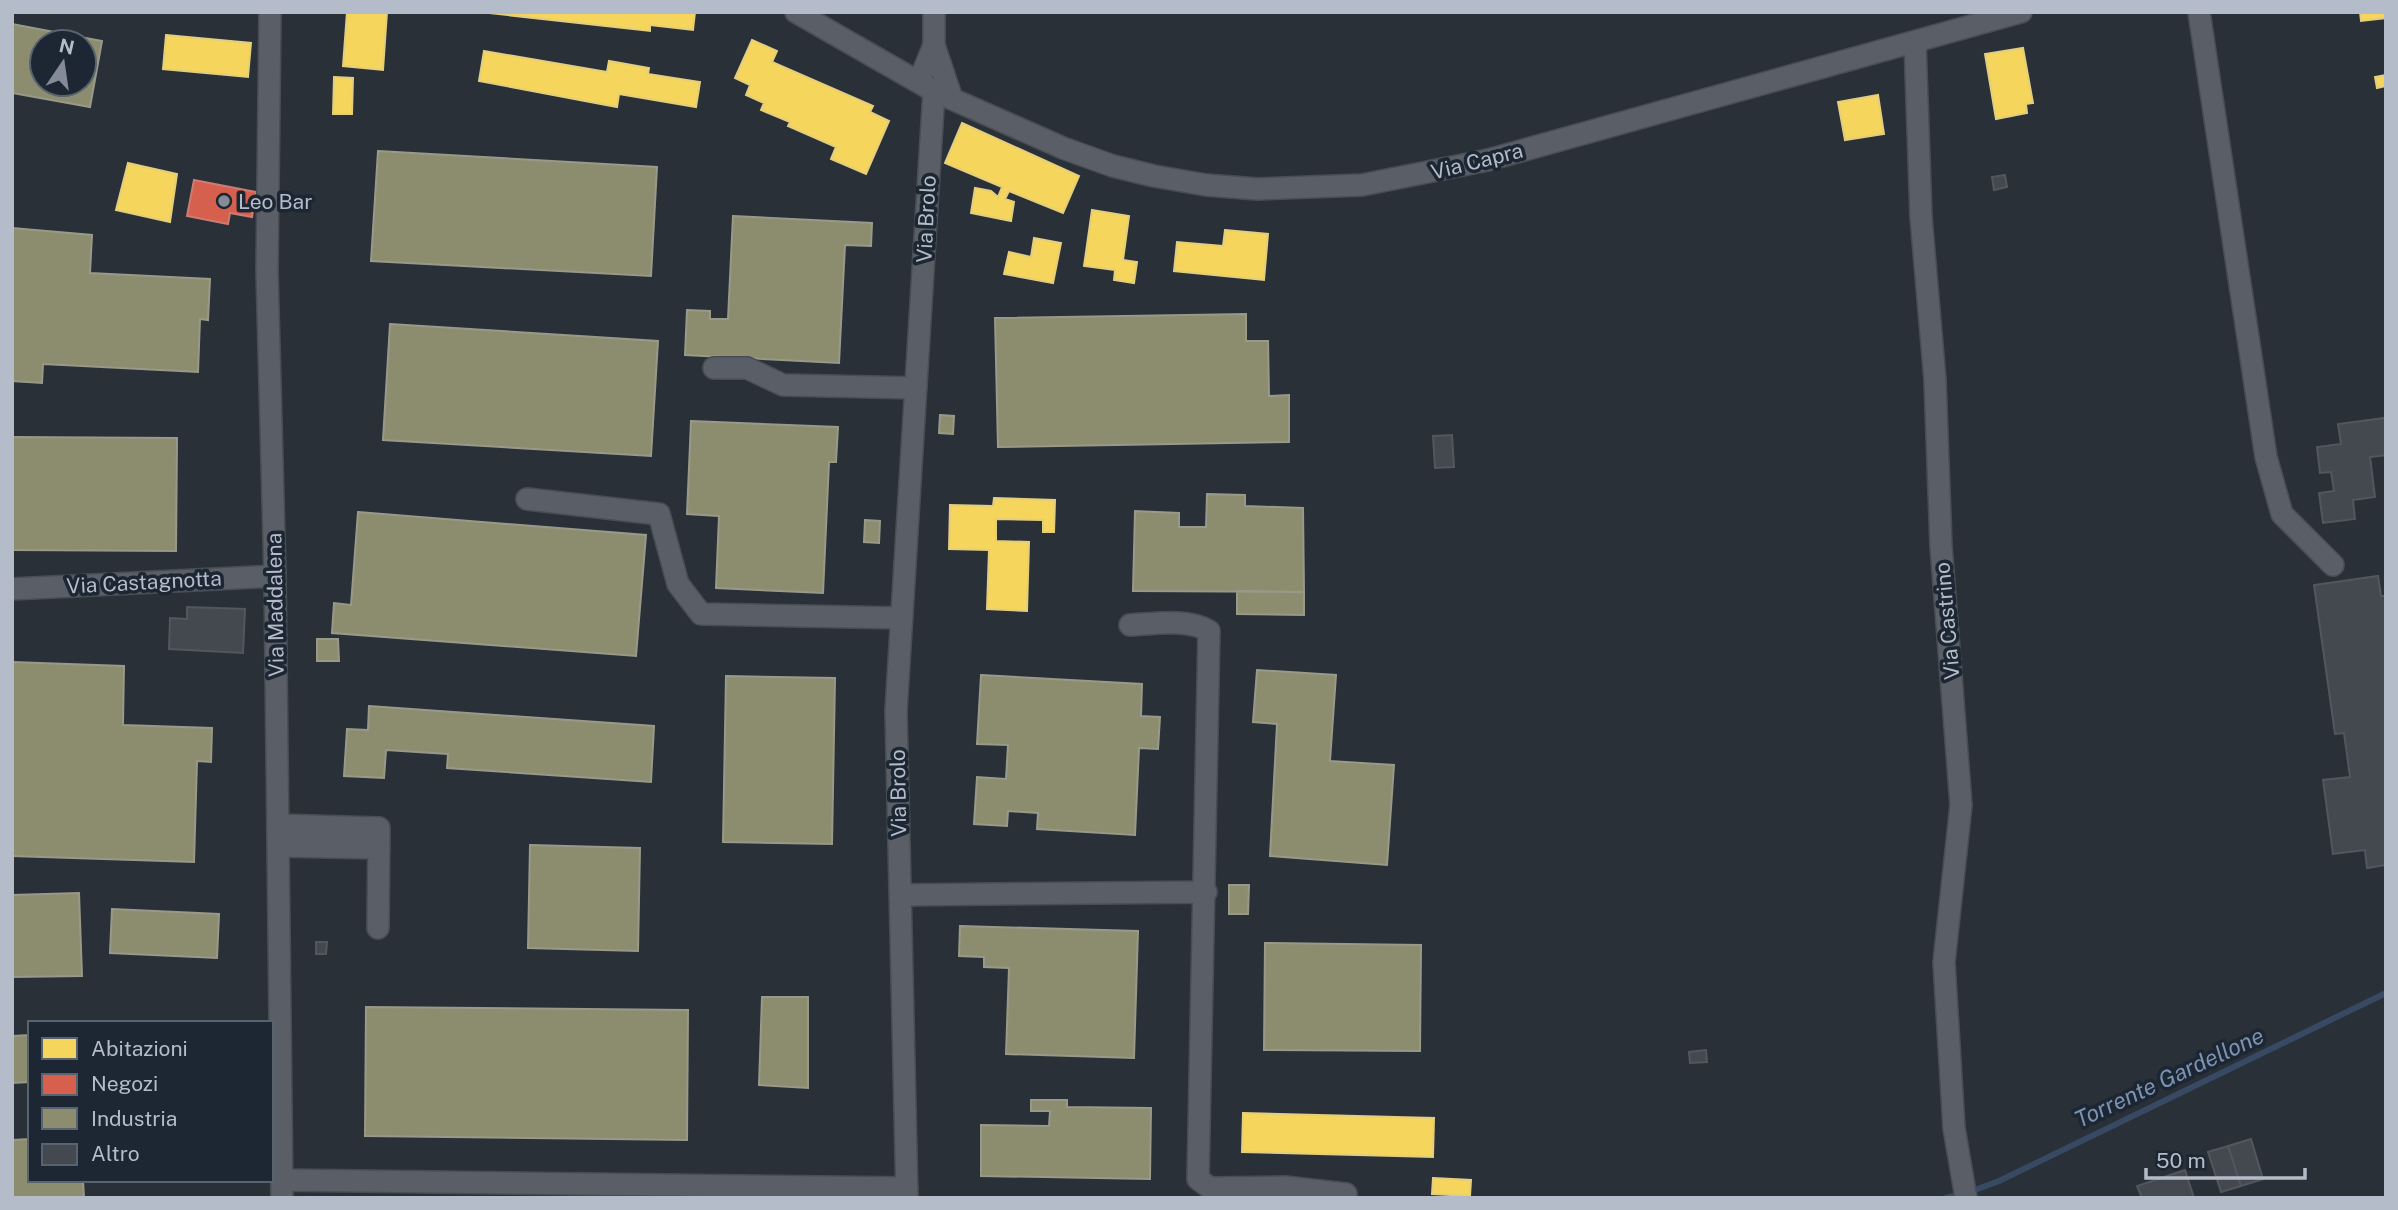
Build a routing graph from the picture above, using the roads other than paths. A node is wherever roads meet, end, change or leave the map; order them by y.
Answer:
1 (270, 12) edge
2 (796, 12) edge
3 (934, 12) edge
4 (2021, 12) edge
5 (2199, 12) edge
6 (1915, 42) junction
7 (934, 45) junction
8 (935, 91) junction
9 (714, 368) dead end
10 (916, 388) junction
11 (527, 499) dead end
12 (2333, 565) dead end
13 (275, 576) junction
14 (12, 589) edge
15 (902, 618) junction
16 (1130, 625) dead end
17 (278, 836) junction
18 (1206, 892) junction
19 (901, 895) junction
20 (378, 928) dead end
21 (282, 1189) edge
22 (726, 1192) edge
23 (907, 1193) edge
24 (1346, 1194) dead end
25 (1966, 1198) edge

1 - 13 street, Via Maddalena
2 - 8 street, Via Capra
3 - 7 street, Via Brolo
4 - 6 street, Via Capra
5 - 12 street
6 - 8 street, Via Capra
6 - 25 street, Via Castrino
7 - 8 street, Via Brolo
7 - 8 street, Via Brolo
8 - 10 street, Via Brolo
9 - 10 street
10 - 15 street, Via Brolo
11 - 15 street
13 - 14 street, Via Castagnotta
13 - 17 street, Via Maddalena
15 - 19 street, Via Brolo
16 - 18 street
17 - 20 street
17 - 21 street, Via Maddalena
18 - 19 street
18 - 24 street
19 - 23 street, Via Brolo
21 - 22 street
22 - 23 street

